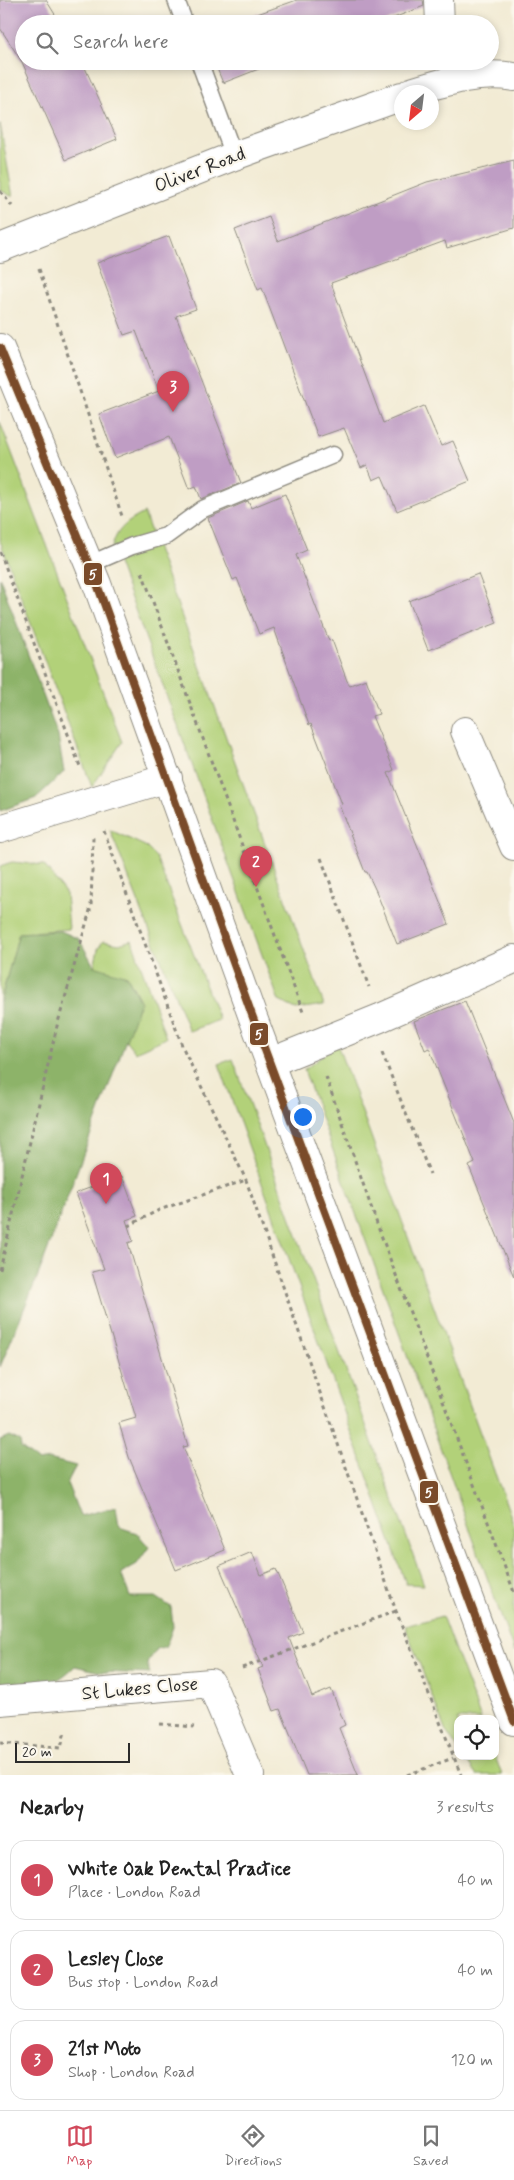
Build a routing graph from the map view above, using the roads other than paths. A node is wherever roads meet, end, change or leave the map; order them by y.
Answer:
1 (176, 0) edge
2 (439, 0) edge
3 (182, 15) edge
4 (440, 15) edge
5 (202, 70) edge
6 (450, 70) edge
7 (514, 77) edge
8 (423, 85) edge
9 (394, 99) edge
10 (234, 156) junction
11 (0, 248) edge
12 (0, 348) edge
13 (334, 455) dead end
14 (88, 566) junction
15 (466, 731) dead end
16 (168, 778) junction
17 (0, 829) edge
18 (514, 846) edge
19 (514, 959) edge
20 (271, 1062) junction
21 (0, 1701) edge
22 (514, 1720) edge
23 (250, 1775) edge

1 - 3 lane
2 - 4 street
5 - 10 lane
6 - 7 street
6 - 8 street
9 - 10 street, Oliver Road
10 - 11 street, Oliver Road
12 - 14 street
13 - 14 lane
14 - 16 street
15 - 18 street
16 - 17 street
16 - 20 street
19 - 20 street
20 - 22 street
21 - 23 street, St Lukes Close

